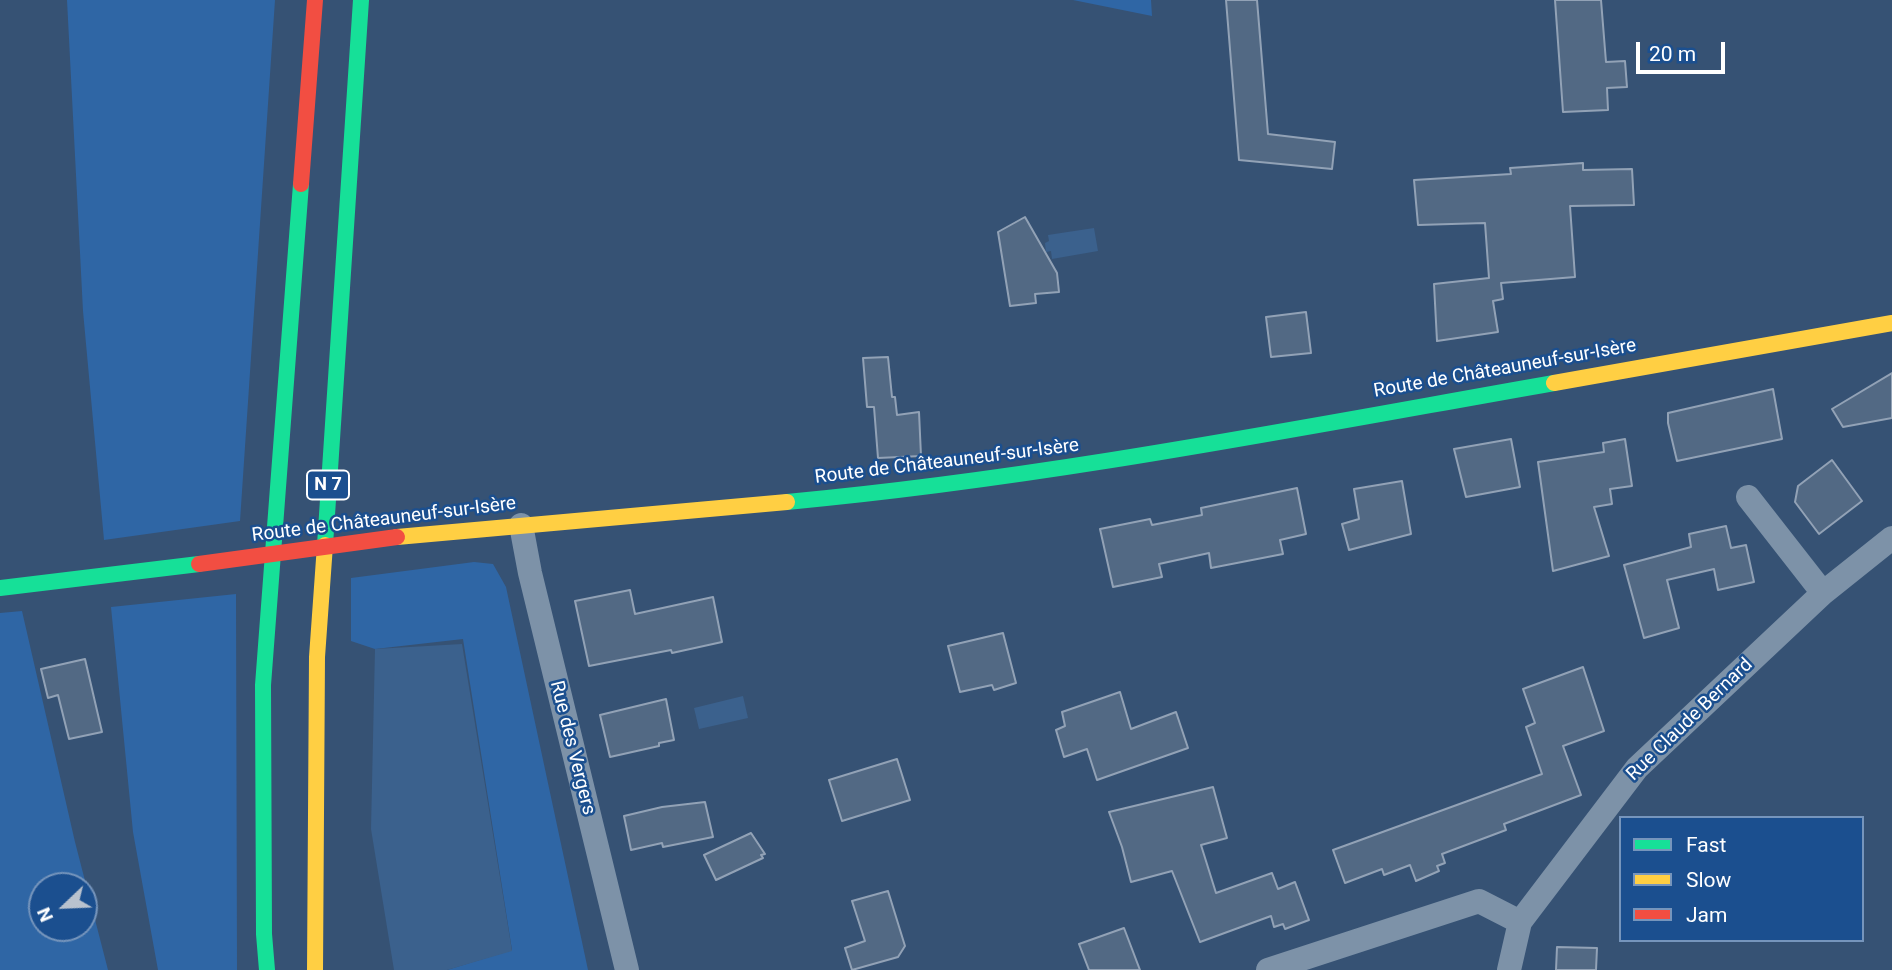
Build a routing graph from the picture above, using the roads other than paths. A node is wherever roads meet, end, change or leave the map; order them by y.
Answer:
1 (315, 0) edge
2 (361, 0) edge
3 (1892, 323) edge
4 (1748, 497) dead end
5 (521, 525) junction
6 (1892, 538) edge
7 (0, 588) edge
8 (1823, 593) junction
9 (1520, 922) junction
10 (267, 970) edge
11 (315, 970) edge
12 (627, 970) edge
13 (1268, 970) edge
14 (1509, 970) edge

1 - 10 main road, N 7
2 - 11 main road, N 7
3 - 5 main road, Route de Châteauneuf-sur-Isère
4 - 8 street
5 - 7 main road, Route de Châteauneuf-sur-Isère, bridge
5 - 12 street, Rue des Vergers
6 - 8 street, Rue Claude Bernard
8 - 9 street, Rue Claude Bernard
9 - 13 street
9 - 14 street, Rue Claude Bernard

